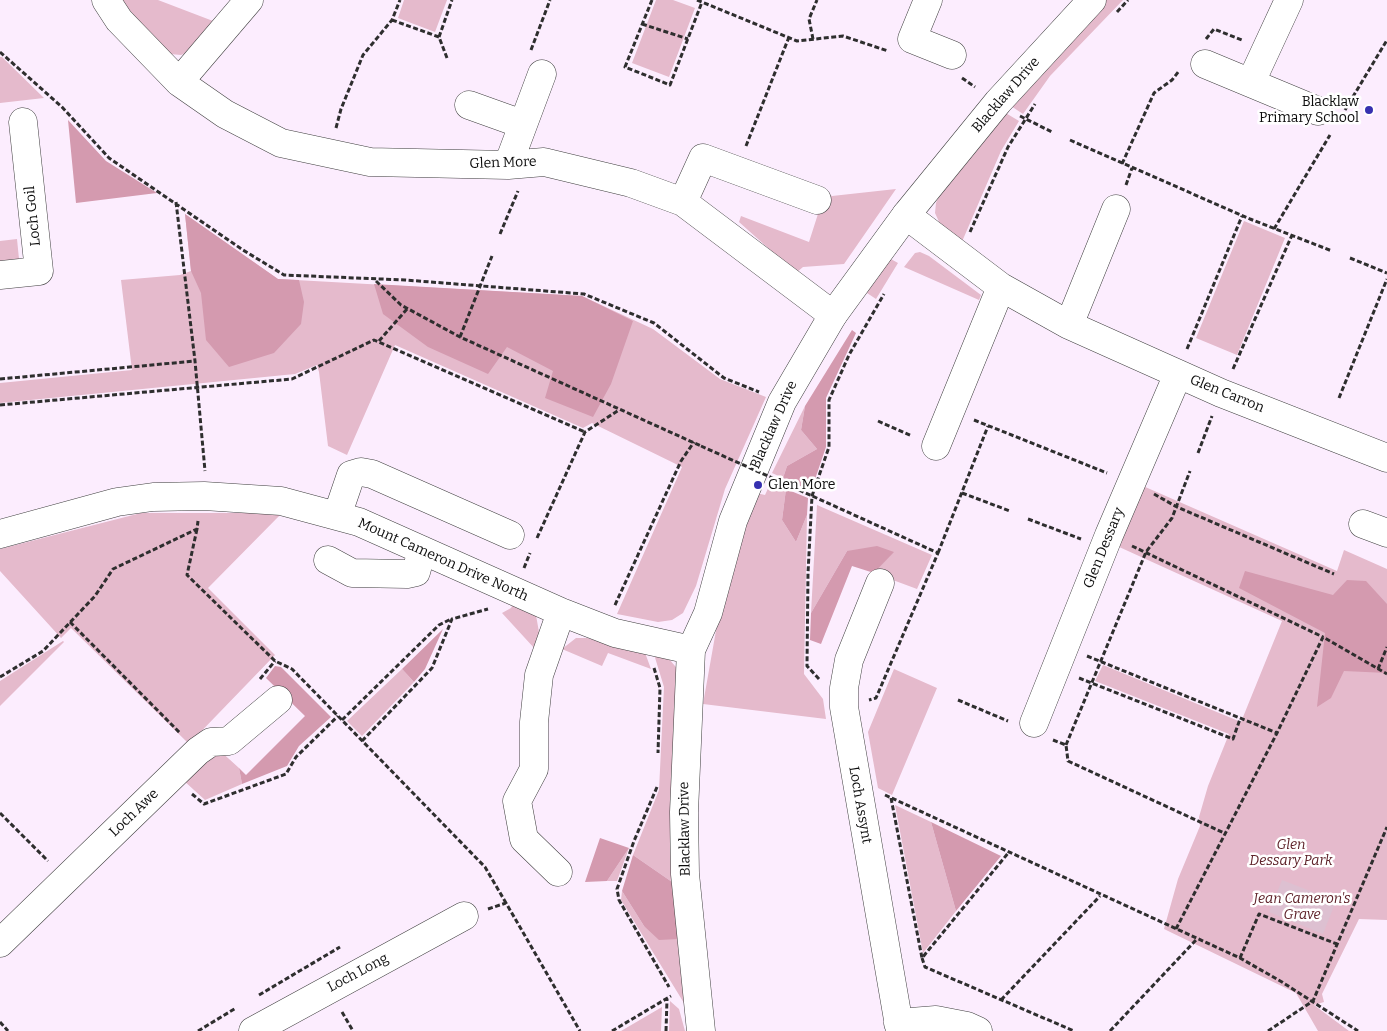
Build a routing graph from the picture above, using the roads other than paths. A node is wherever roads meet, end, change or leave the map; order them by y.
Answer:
1 (106, 0) edge
2 (248, 0) edge
3 (928, 0) edge
4 (1092, 0) edge
5 (1289, 0) edge
6 (1205, 64) dead end
7 (955, 66) road end
8 (542, 74) road end
9 (179, 82) junction
10 (1251, 82) junction
11 (469, 105) dead end
12 (1318, 111) dead end
13 (23, 122) dead end
14 (522, 124) junction
15 (518, 164) junction
16 (817, 200) dead end
17 (683, 202) junction
18 (1116, 209) dead end
19 (906, 215) junction
20 (0, 275) edge
21 (1001, 287) junction
22 (833, 315) junction
23 (1069, 325) junction
24 (1178, 374) junction
25 (936, 446) road end
26 (1387, 458) edge
27 (337, 516) junction
28 (0, 534) edge
29 (510, 535) dead end
30 (422, 550) junction
31 (328, 560) dead end
32 (880, 583) dead end
33 (561, 612) junction
34 (691, 650) junction
35 (278, 700) dead end
36 (1033, 728) road end
37 (558, 872) dead end
38 (464, 916) road end
39 (0, 943) edge
40 (899, 1027) edge
41 (253, 1031) edge
42 (701, 1031) edge
43 (978, 1031) edge

1 - 9 street, Glen More
2 - 9 street
3 - 7 street
4 - 19 street, Blacklaw Drive
5 - 10 street
6 - 10 street
8 - 14 street
9 - 15 street, Glen More
10 - 12 street
11 - 14 street
13 - 20 street, Loch Goil
14 - 15 street
15 - 17 street, Glen More
16 - 17 street
17 - 22 street, Glen More
18 - 23 street
19 - 21 street, Glen Carron
19 - 22 street, Blacklaw Drive
21 - 23 street, Glen Carron
21 - 25 street
22 - 34 street, Blacklaw Drive
23 - 24 street, Glen Carron
24 - 26 street, Glen Carron
24 - 36 street, Glen Dessary
27 - 28 street, Mount Cameron Drive North
27 - 29 street
27 - 30 street, Mount Cameron Drive North
30 - 31 street
30 - 33 street, Mount Cameron Drive North
32 - 40 street, Loch Assynt
33 - 34 street, Mount Cameron Drive North
33 - 37 street
34 - 42 street, Blacklaw Drive
35 - 39 street, Loch Awe
38 - 41 street, Loch Long
40 - 43 street

